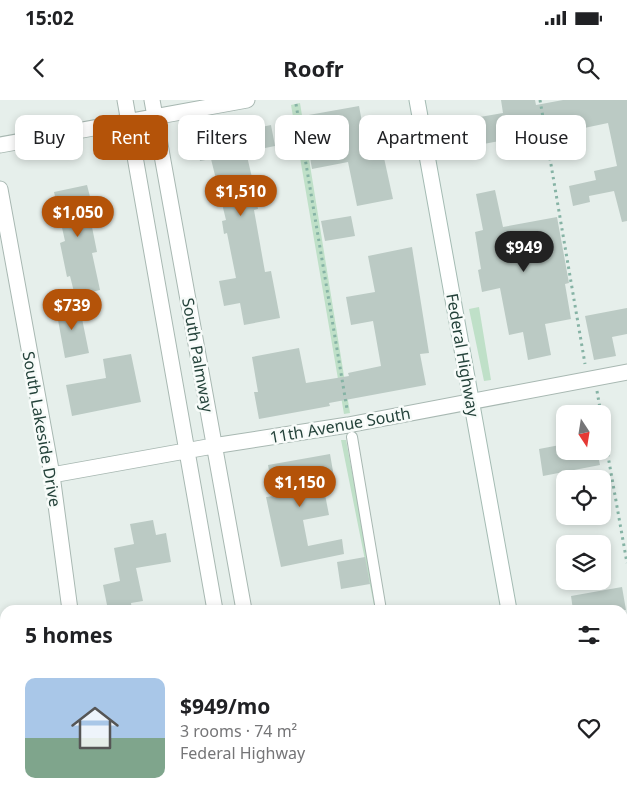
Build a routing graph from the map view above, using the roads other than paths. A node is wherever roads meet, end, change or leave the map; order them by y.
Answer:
1 (124, 100) edge
2 (152, 100) edge
3 (242, 100) edge
4 (417, 100) edge
5 (127, 115) edge
6 (155, 115) edge
7 (165, 115) edge
8 (93, 128) edge
9 (0, 145) edge
10 (135, 160) edge
11 (163, 160) edge
12 (0, 189) edge
13 (627, 372) edge
14 (471, 400) junction
15 (352, 437) dead end
16 (213, 446) junction
17 (187, 451) junction
18 (52, 475) junction
19 (69, 605) edge
20 (214, 605) edge
21 (243, 605) edge
22 (380, 605) edge
23 (508, 605) edge

1 - 5 street, South Palmway
2 - 6 street, South Palmway
3 - 7 street
4 - 14 street, Federal Highway
8 - 9 street
10 - 17 street, South Palmway
11 - 16 street, South Palmway
12 - 18 street, South Lakeside Drive
13 - 14 street, 11th Avenue South
14 - 16 street, 11th Avenue South
14 - 23 street, Federal Highway
15 - 22 lane
16 - 17 street, 11th Avenue South
16 - 21 street, South Palmway
17 - 18 street, 11th Avenue South
17 - 20 street, South Palmway
18 - 19 street, South Lakeside Drive

